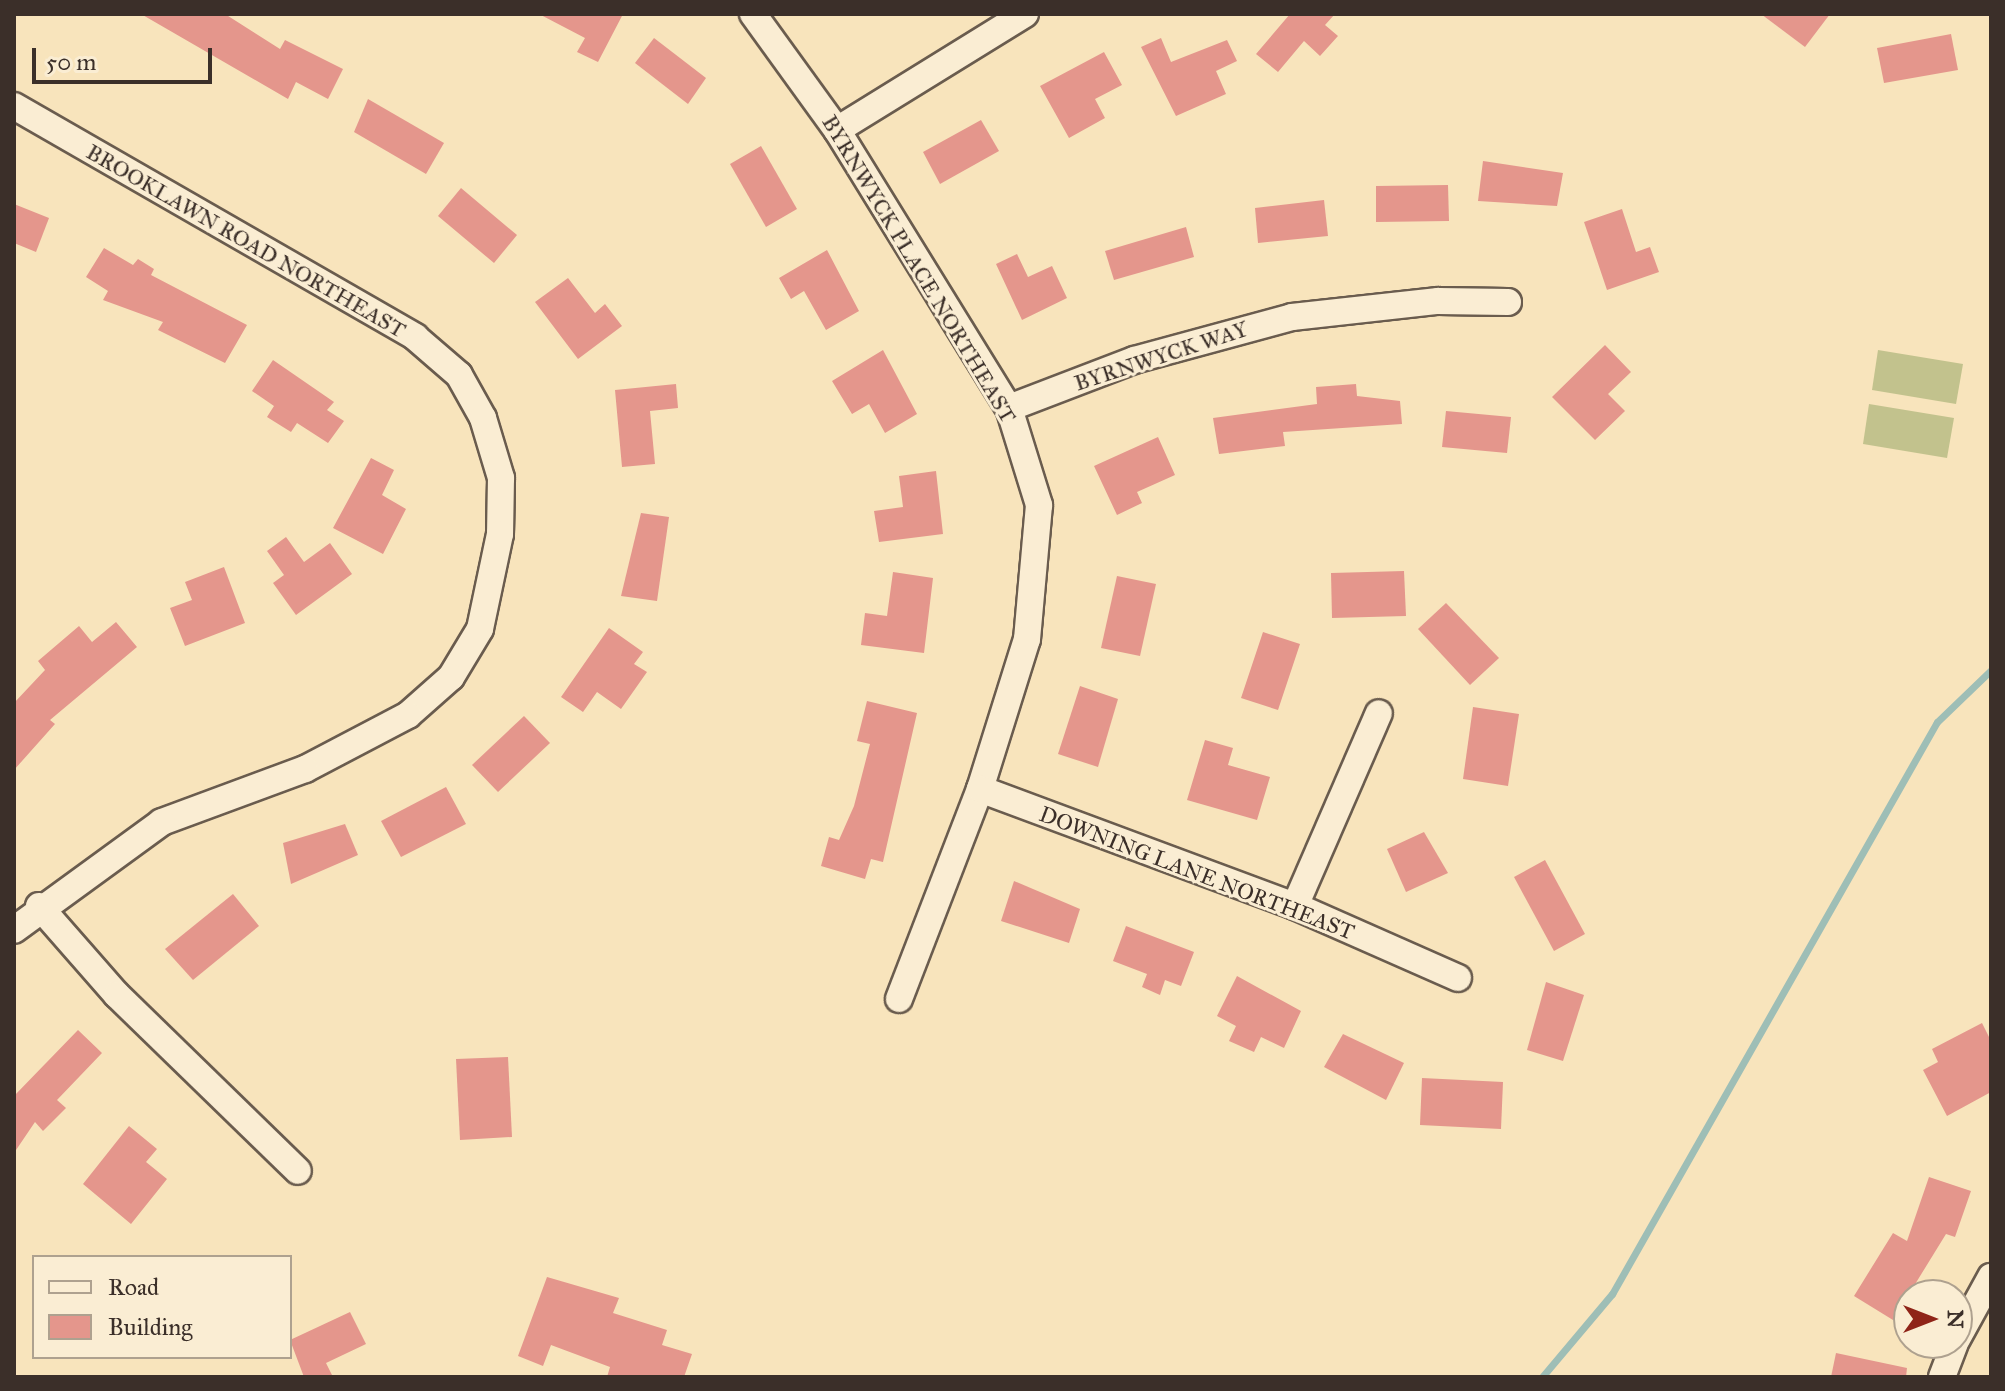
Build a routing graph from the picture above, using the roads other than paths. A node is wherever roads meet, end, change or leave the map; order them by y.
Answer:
1 (753, 14) edge
2 (1025, 14) edge
3 (14, 106) edge
4 (837, 130) junction
5 (1508, 302) dead end
6 (1009, 408) junction
7 (1379, 713) dead end
8 (980, 789) junction
9 (39, 906) junction
10 (1295, 906) junction
11 (14, 930) edge
12 (1458, 978) dead end
13 (899, 999) dead end
14 (298, 1171) dead end
15 (1991, 1277) edge
16 (1973, 1310) edge

1 - 4 street, BYRNWYCK PLACE NORTHEAST
2 - 4 street
3 - 9 street, BROOKLAWN ROAD NORTHEAST
4 - 6 street, BYRNWYCK PLACE NORTHEAST
5 - 6 street, BYRNWYCK WAY
6 - 8 street, BYRNWYCK PLACE NORTHEAST
7 - 10 street
8 - 10 street, DOWNING LANE NORTHEAST
8 - 13 street, BYRNWYCK PLACE NORTHEAST
9 - 11 street, BROOKLAWN ROAD NORTHEAST
9 - 14 street
10 - 12 street, DOWNING LANE NORTHEAST
15 - 16 street

